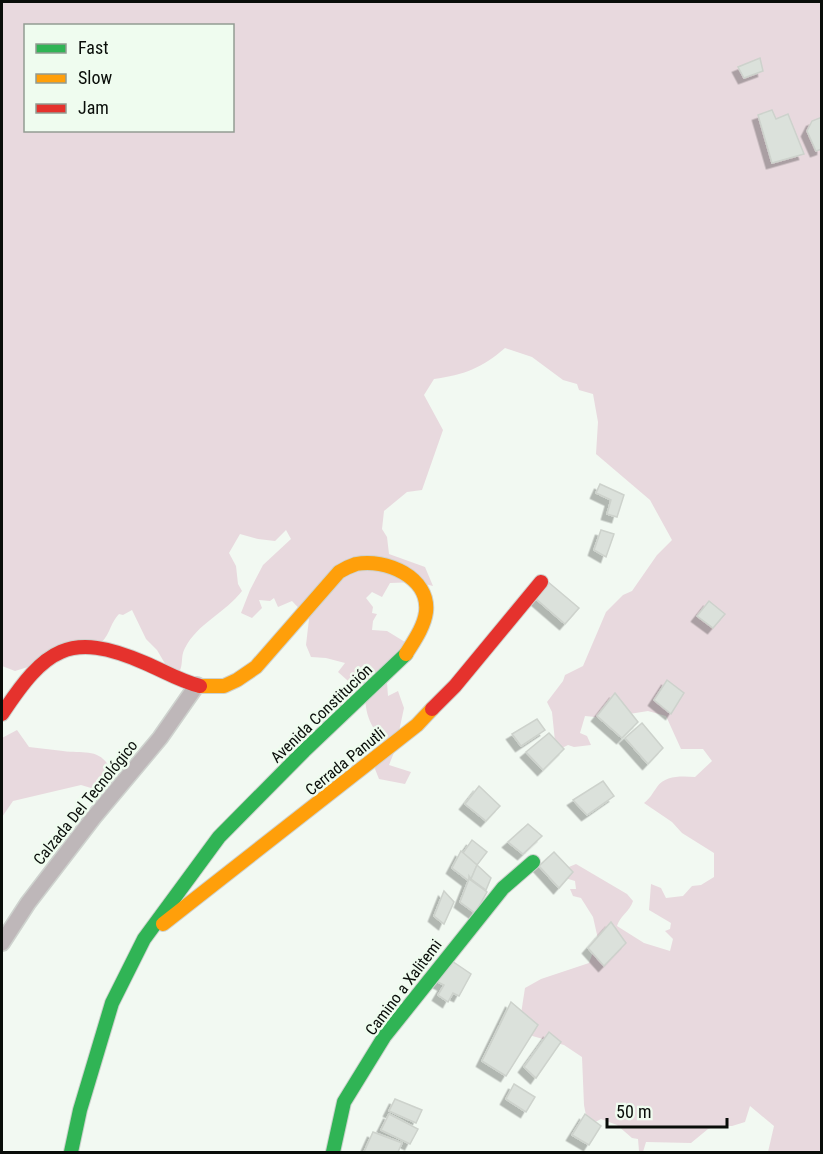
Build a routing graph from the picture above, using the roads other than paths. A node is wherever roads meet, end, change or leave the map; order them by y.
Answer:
1 (541, 582) dead end
2 (196, 685) junction
3 (2, 714) edge
4 (533, 862) dead end
5 (144, 939) junction
6 (2, 943) edge
7 (71, 1152) edge
8 (333, 1152) edge

1 - 5 main road, Cerrada Panutli
2 - 3 main road, Avenida Constitución
2 - 5 main road, Avenida Constitución
2 - 6 street, Calzada Del Tecnológico
4 - 8 main road, Camino a Xalitemi
5 - 7 main road, Avenida Constitución

